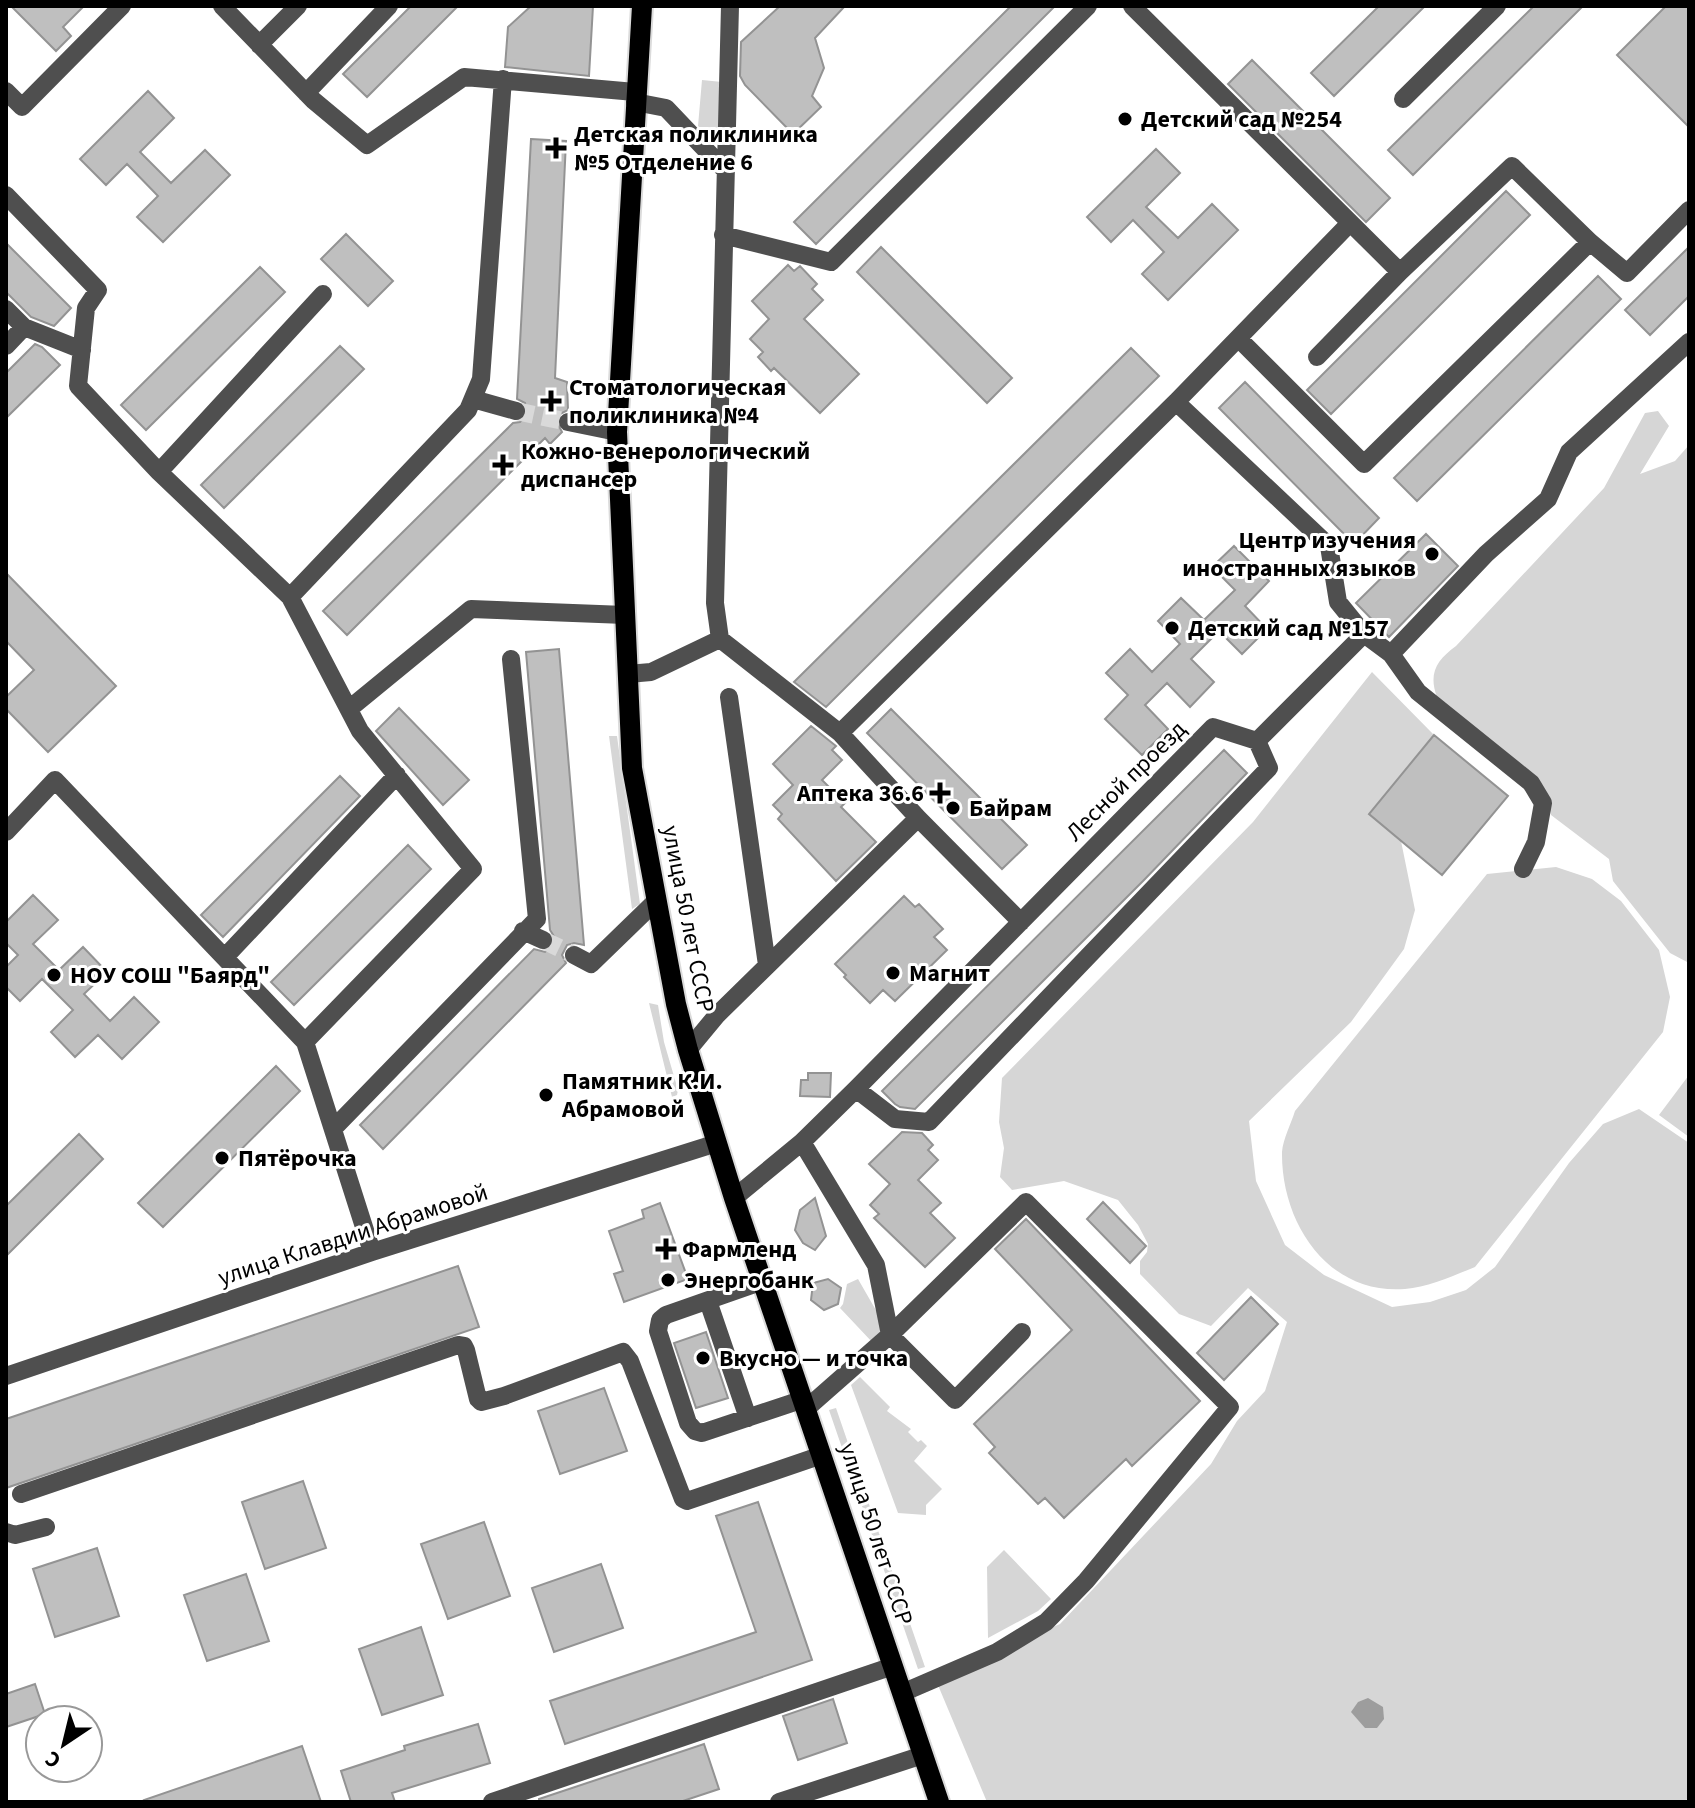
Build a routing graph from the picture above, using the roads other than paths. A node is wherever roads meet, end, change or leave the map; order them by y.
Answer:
1 (122, 6) edge
2 (222, 6) edge
3 (298, 6) edge
4 (389, 6) edge
5 (642, 6) edge
6 (730, 6) edge
7 (1088, 6) edge
8 (1132, 6) edge
9 (1497, 6) edge
10 (259, 45) junction
11 (503, 79) junction
12 (6, 91) edge
13 (306, 93) junction
14 (635, 97) junction
15 (1403, 99) dead end
16 (724, 169) junction
17 (6, 195) edge
18 (1689, 210) edge
19 (1350, 223) junction
20 (723, 235) junction
21 (1590, 242) junction
22 (1400, 272) junction
23 (323, 294) dead end
24 (6, 309) edge
25 (24, 327) junction
26 (1238, 338) junction
27 (1689, 342) edge
28 (6, 346) edge
29 (82, 350) junction
30 (1317, 357) dead end
31 (473, 399) junction
32 (1176, 402) junction
33 (516, 411) tunnel mouth
34 (568, 422) tunnel mouth
35 (617, 432) junction
36 (159, 472) junction
37 (290, 597) junction
38 (625, 615) junction
39 (1364, 634) junction
40 (720, 639) junction
41 (1391, 654) junction
42 (511, 659) dead end
43 (628, 674) junction
44 (729, 697) dead end
45 (349, 709) junction
46 (840, 733) junction
47 (1257, 741) junction
48 (397, 775) junction
49 (918, 818) junction
50 (6, 832) edge
51 (1523, 869) dead end
52 (657, 900) junction
53 (1021, 922) junction
54 (523, 931) junction
55 (543, 940) tunnel mouth
56 (574, 955) tunnel mouth
57 (225, 957) junction
58 (767, 965) junction
59 (305, 1042) junction
60 (688, 1050) junction
61 (856, 1089) junction
62 (333, 1129) junction
63 (802, 1142) junction
64 (717, 1143) junction
65 (734, 1198) junction
66 (372, 1252) junction
67 (763, 1281) junction
68 (708, 1301) junction
69 (1022, 1332) dead end
70 (890, 1335) junction
71 (6, 1376) edge
72 (806, 1404) junction
73 (748, 1418) junction
74 (822, 1455) junction
75 (21, 1494) dead end
76 (46, 1527) dead end
77 (6, 1532) edge
78 (893, 1666) junction
79 (902, 1693) junction
80 (923, 1755) junction
81 (492, 1802) edge
82 (779, 1802) edge
83 (939, 1802) edge

1 - 12 street
2 - 10 street
3 - 10 street
4 - 13 street
5 - 14 main road, улица 50 лет СССР
6 - 16 street
7 - 20 street
8 - 19 street
9 - 15 street
10 - 13 street
11 - 13 street
11 - 14 street
11 - 31 street
14 - 16 street
14 - 35 main road, улица 50 лет СССР
16 - 20 street
17 - 29 street
18 - 21 street
19 - 22 street
19 - 26 street
20 - 40 street
21 - 22 street
21 - 26 street
22 - 30 street
23 - 36 street
24 - 25 street
25 - 28 street
25 - 29 street
26 - 32 street
27 - 41 street
29 - 36 street
31 - 33 street
31 - 37 street
32 - 39 street
32 - 46 street
34 - 35 street
35 - 38 main road, улица 50 лет СССР
36 - 37 street
37 - 45 street
38 - 43 main road, улица 50 лет СССР
38 - 45 street
39 - 41 street
39 - 47 street
40 - 43 street
40 - 46 street
41 - 51 street
42 - 54 street
43 - 52 main road, улица 50 лет СССР
44 - 58 street
45 - 48 street
46 - 49 street
47 - 53 street, Лесной проезд
47 - 61 street
48 - 57 street
48 - 59 street
49 - 53 street
49 - 58 street
50 - 57 street
52 - 56 street
52 - 60 main road, улица 50 лет СССР
53 - 61 street, Лесной проезд
54 - 55 street
54 - 62 street
57 - 59 street
58 - 60 street
59 - 62 street
60 - 64 main road, улица 50 лет СССР
61 - 63 street, Лесной проезд
62 - 66 street
63 - 65 street, Лесной проезд
63 - 70 street
64 - 65 main road, улица 50 лет СССР
64 - 66 street, улица Клавдии Абрамовой
65 - 67 main road, улица 50 лет СССР
66 - 71 street, улица Клавдии Абрамовой
67 - 68 street
67 - 72 main road, улица 50 лет СССР
68 - 73 street
68 - 73 street
69 - 70 street
70 - 72 street
70 - 79 street
72 - 73 street
72 - 74 main road, улица 50 лет СССР
74 - 75 street
74 - 78 main road, улица 50 лет СССР
76 - 77 street
78 - 79 main road, улица 50 лет СССР
78 - 81 street
79 - 80 main road, улица 50 лет СССР
80 - 82 street
80 - 83 main road, улица 50 лет СССР

